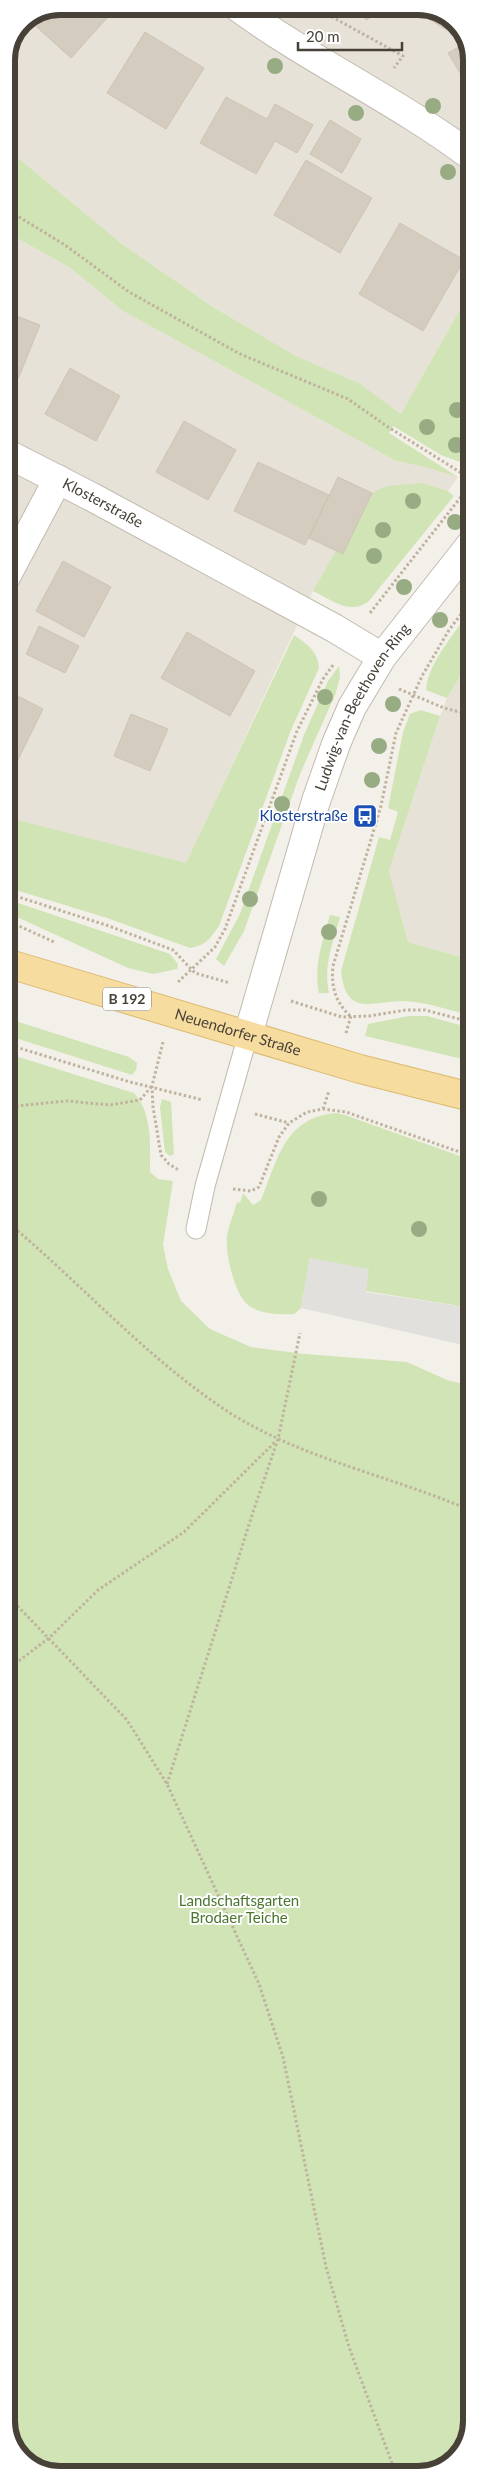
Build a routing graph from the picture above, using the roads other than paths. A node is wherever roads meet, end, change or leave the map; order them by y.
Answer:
1 (248, 15) edge
2 (463, 151) edge
3 (15, 458) edge
4 (58, 479) junction
5 (463, 554) edge
6 (15, 560) edge
7 (382, 657) junction
8 (15, 966) edge
9 (248, 1035) junction
10 (463, 1095) edge
11 (196, 1229) dead end

1 - 2 street
3 - 4 street, Klosterstraße
4 - 6 street
4 - 7 street, Klosterstraße
5 - 7 street, Ludwig-van-Beethoven-Ring
7 - 9 street, Ludwig-van-Beethoven-Ring
8 - 9 main road, Neuendorfer Straße / B 192
9 - 10 main road, Neuendorfer Straße / B 192
9 - 11 lane

